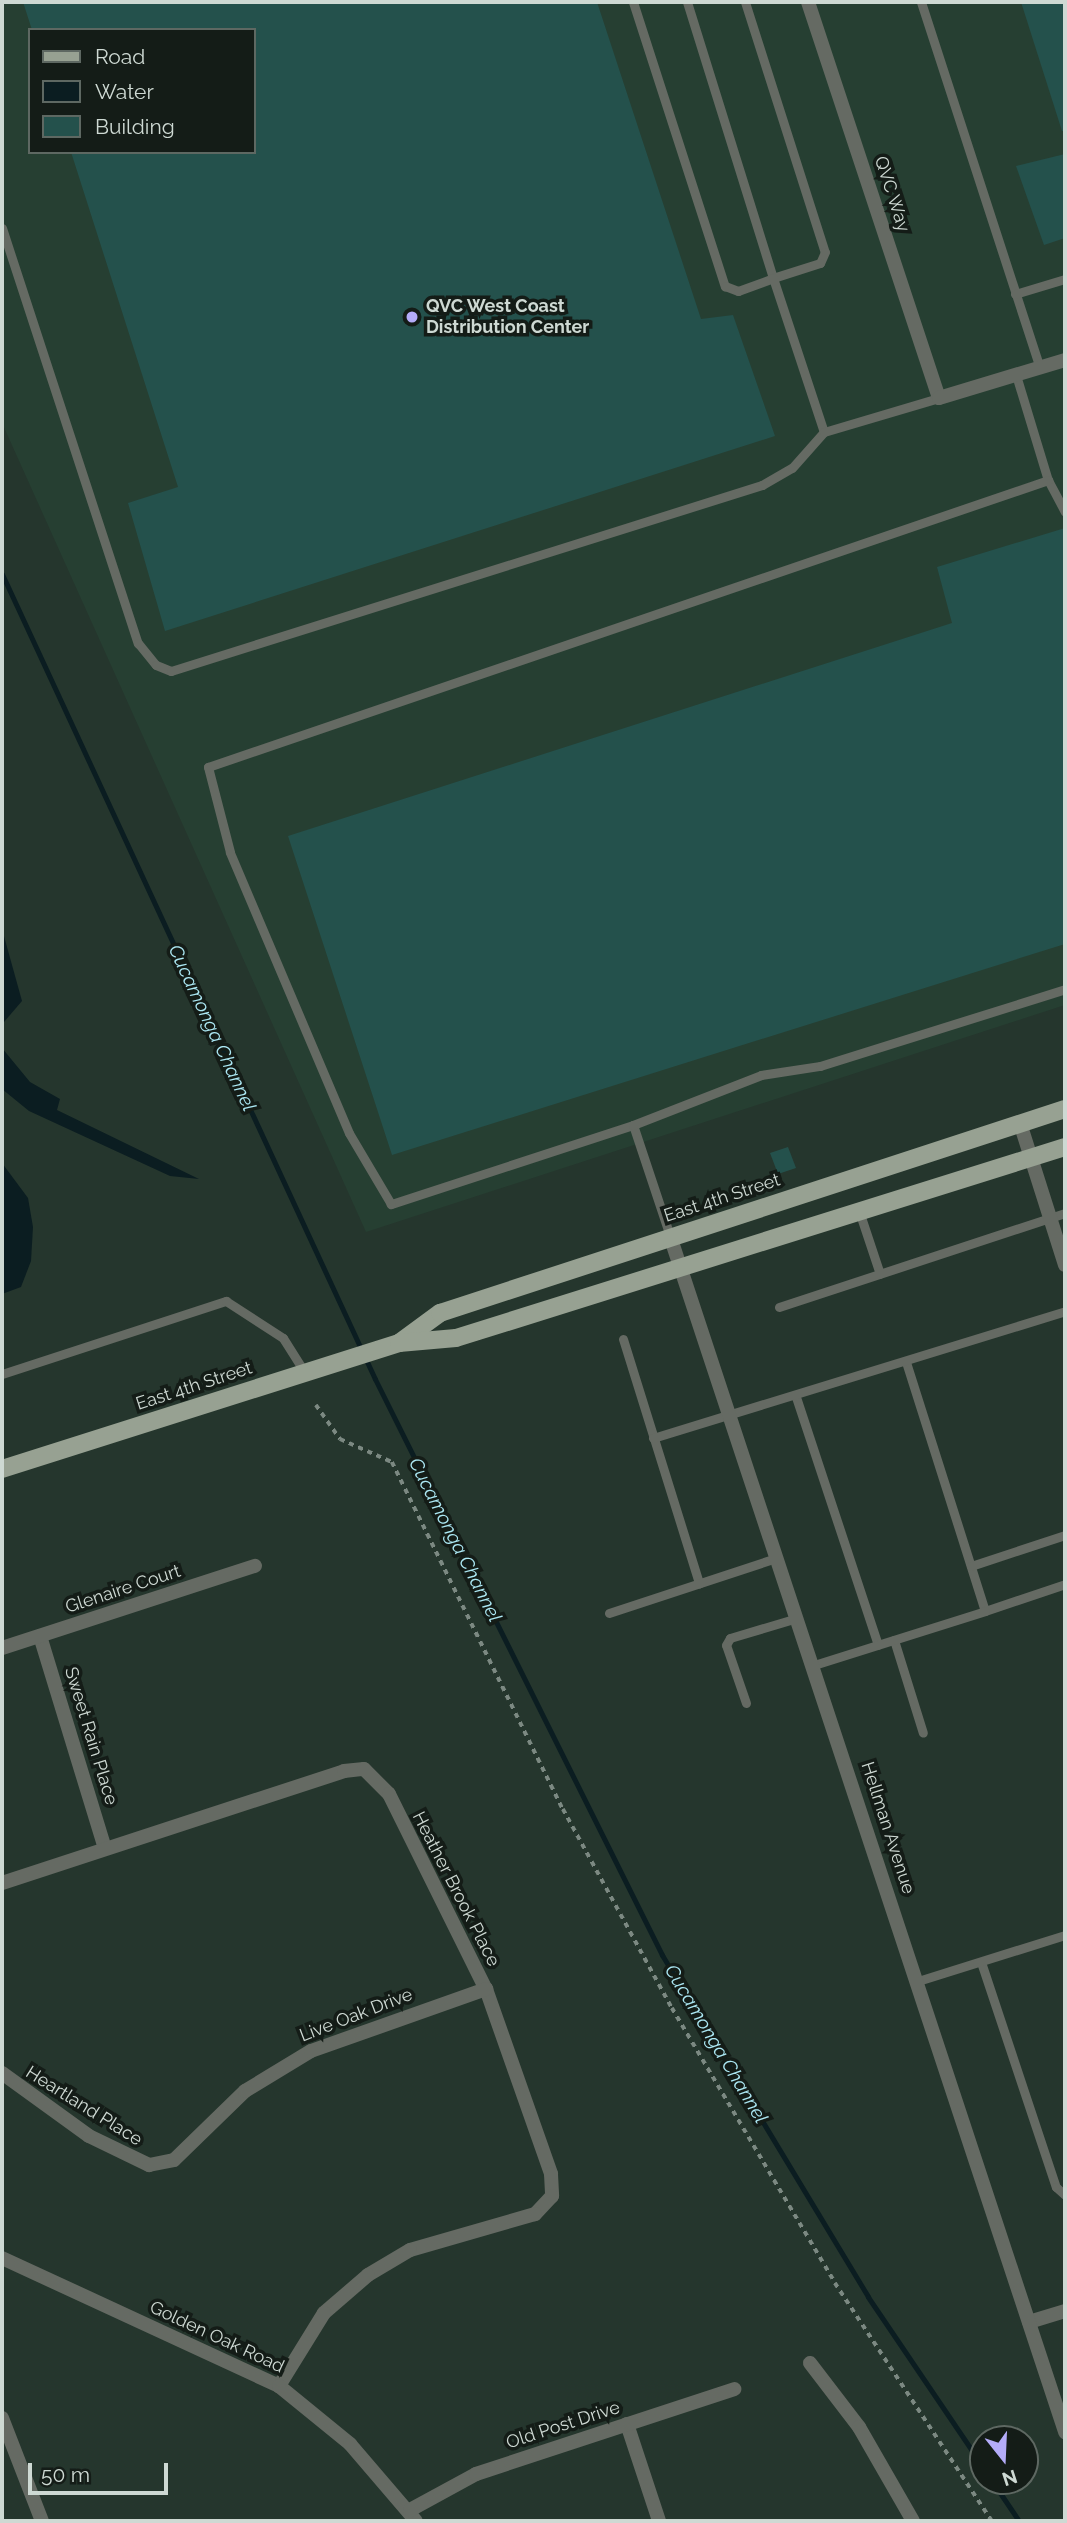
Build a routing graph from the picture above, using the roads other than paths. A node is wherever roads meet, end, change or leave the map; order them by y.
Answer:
1 (633, 2) edge
2 (687, 2) edge
3 (745, 2) edge
4 (808, 2) edge
5 (921, 2) edge
6 (2, 228) edge
7 (773, 278) junction
8 (1065, 279) edge
9 (1015, 294) junction
10 (1065, 360) edge
11 (1040, 368) junction
12 (1016, 375) junction
13 (939, 398) junction
14 (824, 432) junction
15 (1048, 480) junction
16 (1065, 512) edge
17 (1065, 989) edge
18 (1065, 1109) edge
19 (1020, 1123) junction
20 (633, 1125) junction
21 (1065, 1147) edge
22 (1031, 1158) junction
23 (859, 1211) junction
24 (1065, 1213) edge
25 (1050, 1219) junction
26 (670, 1237) junction
27 (1065, 1265) edge
28 (681, 1268) junction
29 (880, 1275) junction
30 (779, 1307) dead end
31 (1065, 1311) edge
32 (623, 1339) dead end
33 (399, 1343) junction
34 (906, 1362) junction
35 (305, 1373) junction
36 (2, 1374) edge
37 (796, 1397) junction
38 (727, 1419) junction
39 (653, 1438) junction
40 (2, 1469) edge
41 (1065, 1535) edge
42 (776, 1558) junction
43 (256, 1566) dead end
44 (971, 1566) junction
45 (699, 1583) junction
46 (1065, 1584) edge
47 (985, 1611) junction
48 (609, 1613) dead end
49 (797, 1618) junction
50 (40, 1636) junction
51 (894, 1640) junction
52 (878, 1645) junction
53 (2, 1648) edge
54 (814, 1665) junction
55 (746, 1703) dead end
56 (923, 1733) dead end
57 (105, 1847) junction
58 (2, 1883) edge
59 (1065, 1935) edge
60 (981, 1962) junction
61 (918, 1981) junction
62 (486, 1989) junction
63 (2, 2073) edge
64 (149, 2165) joint
65 (1065, 2195) edge
66 (3, 2261) edge
67 (1065, 2311) edge
68 (1029, 2322) junction
69 (810, 2362) dead end
70 (279, 2386) junction
71 (734, 2389) dead end
72 (2, 2418) edge
73 (627, 2424) junction
74 (1065, 2432) edge
75 (413, 2516) edge
76 (43, 2521) edge
77 (659, 2521) edge
78 (913, 2521) edge

1 - 7 lane
2 - 7 lane
3 - 7 lane
4 - 13 street, QVC Way
5 - 9 lane
6 - 14 lane
7 - 14 lane
8 - 9 lane
9 - 11 lane
10 - 11 street
11 - 12 street
12 - 13 street
12 - 15 lane
13 - 14 lane
15 - 16 lane
15 - 20 lane
17 - 20 lane
18 - 19 main road, East 4th Street
19 - 22 street
19 - 26 main road, East 4th Street
20 - 26 lane
21 - 22 main road, East 4th Street
22 - 23 main road, East 4th Street
22 - 25 street
23 - 28 main road, East 4th Street
23 - 29 lane
24 - 25 lane
25 - 27 street
25 - 29 lane
26 - 28 street, Hellman Avenue
26 - 33 main road, East 4th Street
28 - 33 main road, East 4th Street
28 - 38 street, Hellman Avenue
29 - 30 lane
31 - 34 lane
32 - 39 lane
33 - 35 main road, East 4th Street
34 - 37 lane
34 - 44 lane
35 - 36 lane
35 - 40 main road, East 4th Street
37 - 38 lane
37 - 52 lane
38 - 39 lane
38 - 42 street, Hellman Avenue
39 - 45 lane
41 - 44 lane
42 - 45 lane
42 - 49 street, Hellman Avenue
43 - 50 street, Glenaire Court
44 - 47 lane
45 - 48 lane
46 - 47 lane
47 - 51 lane
49 - 54 street, Hellman Avenue
49 - 55 lane
50 - 53 street, Glenaire Court
50 - 57 street, Sweet Rain Place
51 - 52 lane
51 - 56 lane
52 - 54 lane
54 - 61 street, Hellman Avenue
57 - 58 street, Heather Brook Place
57 - 62 street, Heather Brook Place
59 - 60 lane
60 - 61 lane
60 - 65 lane
61 - 68 street, Hellman Avenue
62 - 64 street, Live Oak Drive
62 - 70 street, Heather Brook Place
63 - 64 street, Heartland Place
66 - 70 street, Golden Oak Road
67 - 68 street
68 - 74 street, Hellman Avenue
69 - 78 street
70 - 75 street, Golden Oak Road
71 - 73 street, Old Post Drive
72 - 76 street
73 - 75 street, Old Post Drive
73 - 77 street

